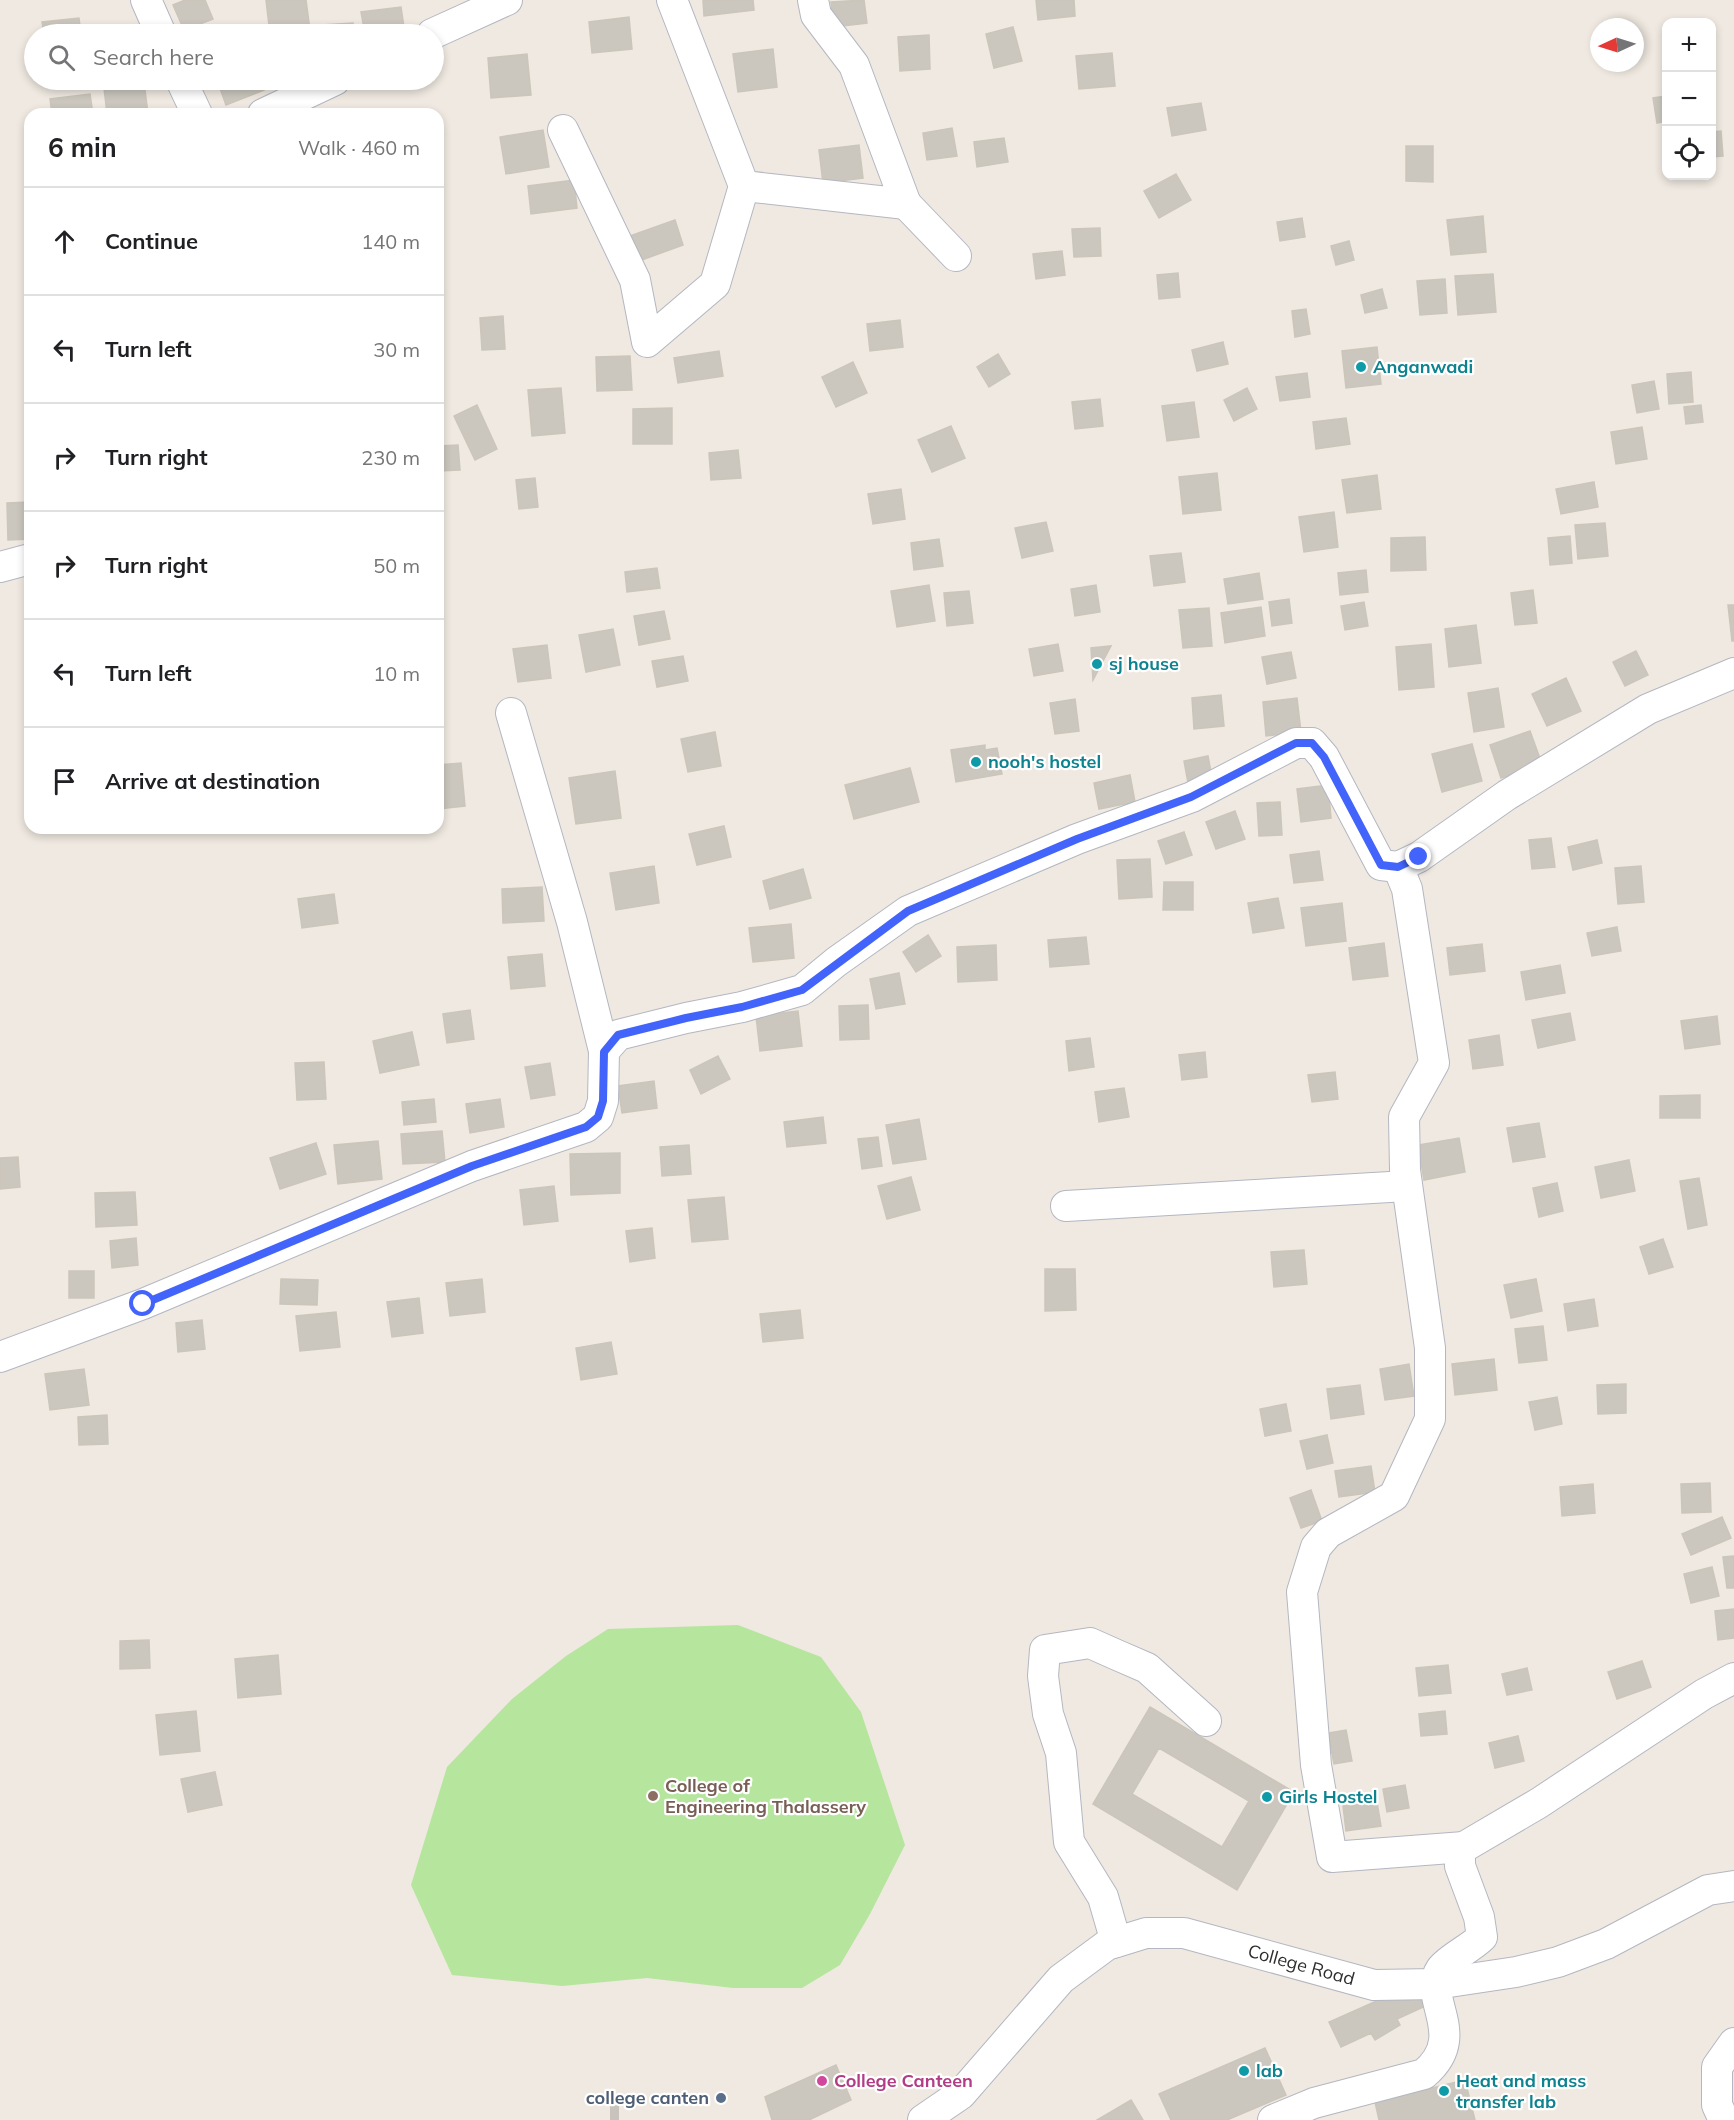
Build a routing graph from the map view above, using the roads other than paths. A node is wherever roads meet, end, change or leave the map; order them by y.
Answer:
1 (146, 0) edge
2 (507, 0) edge
3 (672, 0) edge
4 (813, 0) edge
5 (157, 24) edge
6 (444, 29) edge
7 (186, 90) edge
8 (314, 90) edge
9 (194, 108) edge
10 (276, 108) edge
11 (562, 130) dead end
12 (744, 186) junction
13 (906, 204) junction
14 (956, 256) dead end
15 (24, 561) edge
16 (0, 567) edge
17 (1734, 673) edge
18 (511, 713) dead end
19 (1398, 867) junction
20 (604, 1052) junction
21 (1407, 1185) junction
22 (1066, 1206) dead end
23 (0, 1357) edge
24 (1734, 1678) edge
25 (1206, 1721) dead end
26 (1464, 1846) junction
27 (1734, 1886) edge
28 (1116, 1942) junction
29 (1436, 1984) junction
30 (1734, 2043) edge
31 (923, 2120) edge
32 (1273, 2120) edge
33 (1724, 2120) edge

1 - 5 street
2 - 6 street
3 - 12 street
4 - 13 street
7 - 9 street
8 - 10 street
11 - 12 street
12 - 13 street
13 - 14 street
15 - 16 street
17 - 19 street
18 - 20 street
19 - 20 street
19 - 21 street
20 - 23 street
21 - 22 street
21 - 26 street
24 - 26 street
25 - 28 street
26 - 29 street
27 - 29 street, College Road
28 - 29 street, College Road
28 - 31 street, College Road
29 - 32 street
30 - 33 street

